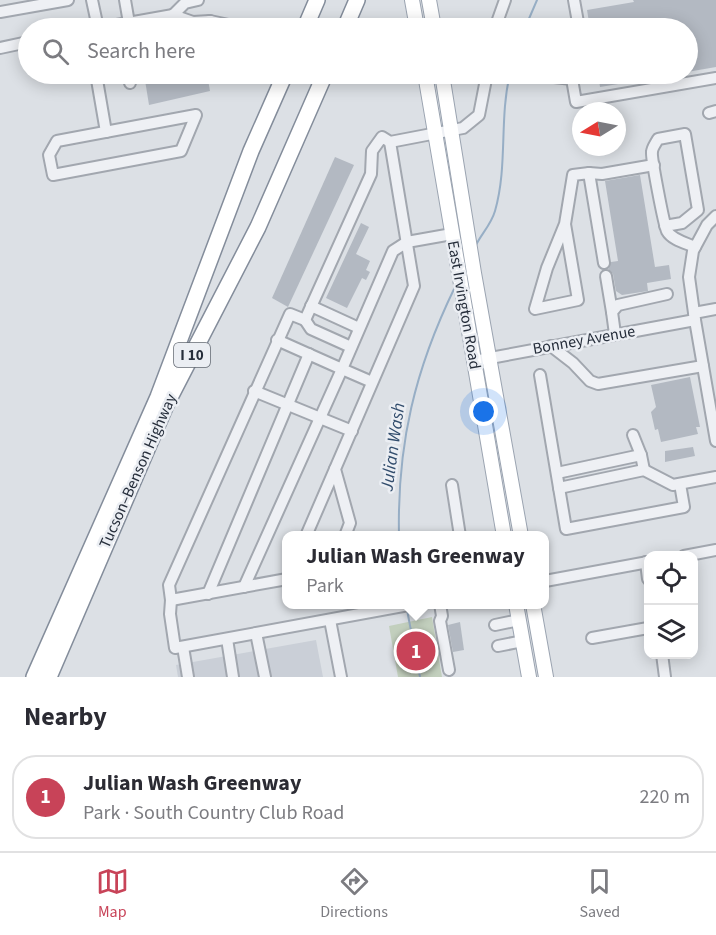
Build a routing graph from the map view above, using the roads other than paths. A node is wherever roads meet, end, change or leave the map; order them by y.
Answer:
1 (69, 0) edge
2 (92, 0) edge
3 (125, 0) edge
4 (198, 0) edge
5 (317, 0) edge
6 (357, 0) edge
7 (412, 0) edge
8 (429, 0) edge
9 (574, 0) edge
10 (502, 1) edge
11 (0, 12) edge
12 (173, 15) junction
13 (96, 18) edge
14 (124, 18) edge
15 (159, 18) edge
16 (174, 18) edge
17 (182, 18) edge
18 (309, 18) edge
19 (349, 18) edge
20 (415, 18) edge
21 (432, 18) edge
22 (498, 18) edge
23 (577, 18) edge
24 (18, 44) edge
25 (0, 48) edge
26 (716, 78) edge
27 (698, 81) edge
28 (98, 84) edge
29 (281, 84) edge
30 (321, 84) edge
31 (427, 84) edge
32 (444, 84) edge
33 (485, 84) edge
34 (573, 84) edge
35 (681, 84) edge
36 (452, 130) junction
37 (106, 132) junction
38 (435, 133) junction
39 (390, 142) junction
40 (654, 165) junction
41 (589, 173) junction
42 (716, 216) edge
43 (564, 224) junction
44 (665, 226) junction
45 (452, 234) junction
46 (407, 242) junction
47 (695, 247) junction
48 (604, 263) dead end
49 (606, 276) dead end
50 (667, 294) dead end
51 (311, 306) junction
52 (716, 309) edge
53 (612, 312) junction
54 (694, 316) junction
55 (305, 320) junction
56 (359, 328) junction
57 (615, 334) junction
58 (277, 340) junction
59 (551, 346) junction
60 (351, 347) junction
61 (309, 354) junction
62 (489, 358) junction
63 (474, 361) junction
64 (703, 366) junction
65 (342, 369) junction
66 (540, 375) dead end
67 (372, 382) junction
68 (254, 391) junction
69 (286, 404) junction
70 (320, 417) junction
71 (352, 430) junction
72 (633, 435) dead end
73 (716, 441) edge
74 (641, 455) junction
75 (335, 469) junction
76 (644, 470) junction
77 (557, 473) junction
78 (716, 477) edge
79 (680, 483) junction
80 (452, 485) dead end
81 (559, 488) junction
82 (308, 531) edge
83 (347, 531) edge
84 (459, 531) edge
85 (503, 531) edge
86 (520, 531) edge
87 (716, 550) edge
88 (698, 553) edge
89 (644, 563) edge
90 (282, 579) edge
91 (549, 580) edge
92 (244, 587) junction
93 (208, 594) junction
94 (171, 600) junction
95 (389, 609) edge
96 (441, 609) edge
97 (517, 609) edge
98 (534, 609) edge
99 (330, 620) junction
100 (519, 620) junction
101 (495, 625) dead end
102 (644, 629) edge
103 (256, 633) junction
104 (592, 638) dead end
105 (227, 639) junction
106 (523, 641) junction
107 (498, 646) dead end
108 (179, 647) junction
109 (663, 659) edge
110 (449, 670) dead end
111 (34, 677) edge
112 (50, 677) edge
113 (188, 677) edge
114 (233, 677) edge
115 (265, 677) edge
116 (341, 677) edge
117 (529, 677) edge
118 (546, 677) edge
119 (665, 677) edge

1 - 11 street
2 - 13 street
3 - 14 street
4 - 12 street
5 - 18 highway
6 - 19 highway
7 - 20 main road
8 - 21 main road
9 - 23 street
10 - 22 street
12 - 15 street
12 - 16 street
12 - 17 street
24 - 25 street
26 - 27 street
28 - 37 street
29 - 111 highway, Tucson–Benson Highway / I 10
30 - 112 highway, Tucson–Benson Highway / I 10
31 - 38 main road, East Irvington Road
32 - 36 main road, East Irvington Road
33 - 36 street
34 - 35 street
36 - 38 street
36 - 62 main road, East Irvington Road
37 - 37 street
38 - 39 street
38 - 45 main road, East Irvington Road
39 - 46 street
39 - 51 street
40 - 41 street
40 - 44 street
40 - 44 street
41 - 43 street
41 - 48 street
42 - 47 street
43 - 43 street
44 - 47 street
45 - 46 street
45 - 63 main road, East Irvington Road
46 - 56 street
46 - 67 street
47 - 54 street
49 - 53 street
50 - 53 street
51 - 55 street
51 - 56 street
52 - 54 street, Bonney Avenue
53 - 57 street
54 - 57 street, Bonney Avenue
54 - 64 street
55 - 58 street
55 - 60 street
56 - 60 street
57 - 59 street, Bonney Avenue
58 - 61 street
58 - 68 street
59 - 62 street, Bonney Avenue
59 - 64 street
60 - 65 street
61 - 65 street
61 - 69 street
62 - 63 street, Bonney Avenue
62 - 86 main road, East Irvington Road
63 - 85 main road, East Irvington Road
64 - 73 street
65 - 67 street
65 - 70 street
66 - 77 street
67 - 71 street
68 - 69 street
68 - 94 street
69 - 70 street
69 - 93 street
70 - 71 street
70 - 92 street
71 - 75 street
72 - 74 street
74 - 76 street
74 - 77 street
75 - 82 street
75 - 83 street
76 - 79 street
76 - 81 street
77 - 81 street
78 - 79 street
79 - 81 street
80 - 84 street
87 - 88 street
89 - 91 street
90 - 92 street
92 - 93 street
93 - 94 street
94 - 108 street
95 - 99 street
96 - 110 street
97 - 100 main road
98 - 118 main road
99 - 103 street
99 - 116 street
100 - 101 street
100 - 106 main road
102 - 104 street
103 - 105 street
103 - 115 street
105 - 108 street
105 - 114 street
106 - 107 street
106 - 117 main road
108 - 113 street
109 - 119 street

